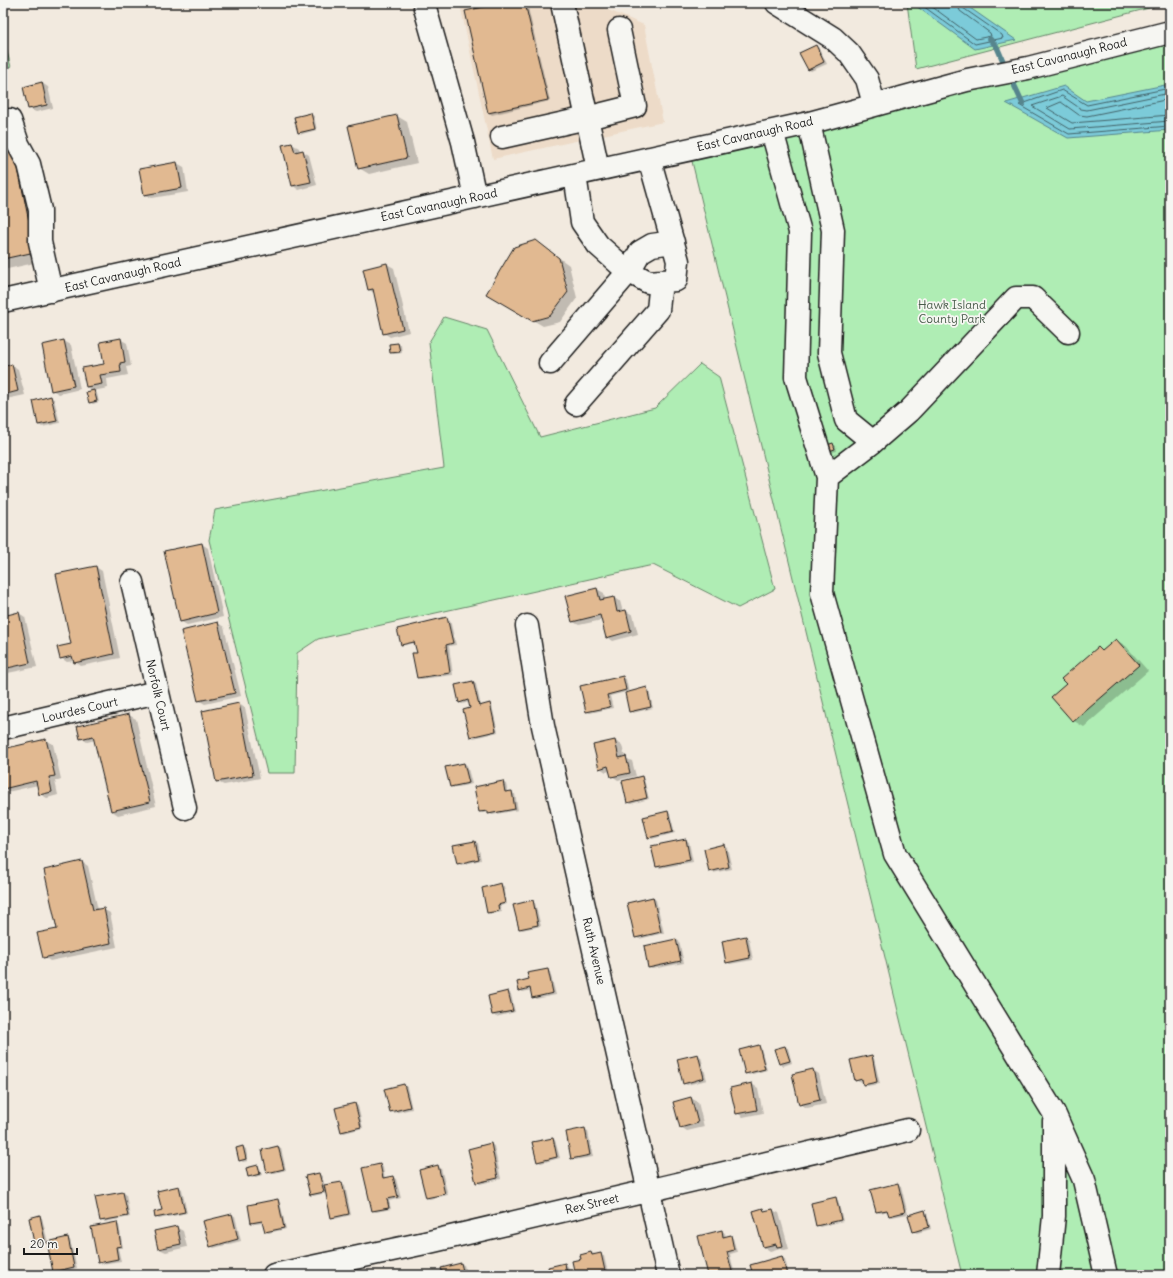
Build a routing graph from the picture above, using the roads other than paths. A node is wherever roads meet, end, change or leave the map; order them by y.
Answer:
1 (777, 3) edge
2 (425, 8) dead end
3 (563, 8) dead end
4 (619, 30) dead end
5 (1170, 32) edge
6 (874, 104) junction
7 (587, 118) junction
8 (3, 121) edge
9 (809, 122) junction
10 (772, 131) junction
11 (502, 137) dead end
12 (649, 158) junction
13 (598, 169) junction
14 (575, 175) junction
15 (474, 197) junction
16 (673, 242) junction
17 (629, 271) junction
18 (661, 281) junction
19 (51, 291) junction
20 (3, 301) edge
21 (1068, 332) dead end
22 (550, 362) dead end
23 (576, 404) dead end
24 (873, 442) junction
25 (827, 477) junction
26 (132, 582) dead end
27 (527, 626) dead end
28 (157, 692) junction
29 (3, 728) edge
30 (185, 808) dead end
31 (1054, 1113) junction
32 (908, 1130) dead end
33 (648, 1190) junction
34 (274, 1275) edge
35 (668, 1275) edge
36 (1048, 1275) edge
37 (1106, 1275) edge

1 - 6 street
2 - 15 street
3 - 7 street
4 - 7 street
5 - 6 street, East Cavanaugh Road
6 - 9 street, East Cavanaugh Road
7 - 11 street
7 - 13 street
8 - 19 street
9 - 10 street, East Cavanaugh Road
9 - 24 street
10 - 12 street, East Cavanaugh Road
10 - 25 street
12 - 13 street, East Cavanaugh Road
12 - 16 street
13 - 14 street, East Cavanaugh Road
14 - 15 street, East Cavanaugh Road
14 - 17 street
15 - 19 street, East Cavanaugh Road
16 - 17 street
16 - 18 street
17 - 18 street
17 - 22 street
18 - 23 street
19 - 20 street, East Cavanaugh Road
21 - 24 street
24 - 25 street
25 - 31 street
26 - 28 street, Norfolk Court
27 - 33 street, Ruth Avenue
28 - 29 street, Lourdes Court
28 - 30 street, Norfolk Court
31 - 36 street
31 - 37 street
32 - 33 street, Rex Street
33 - 34 street, Rex Street
33 - 35 street, Ruth Avenue

